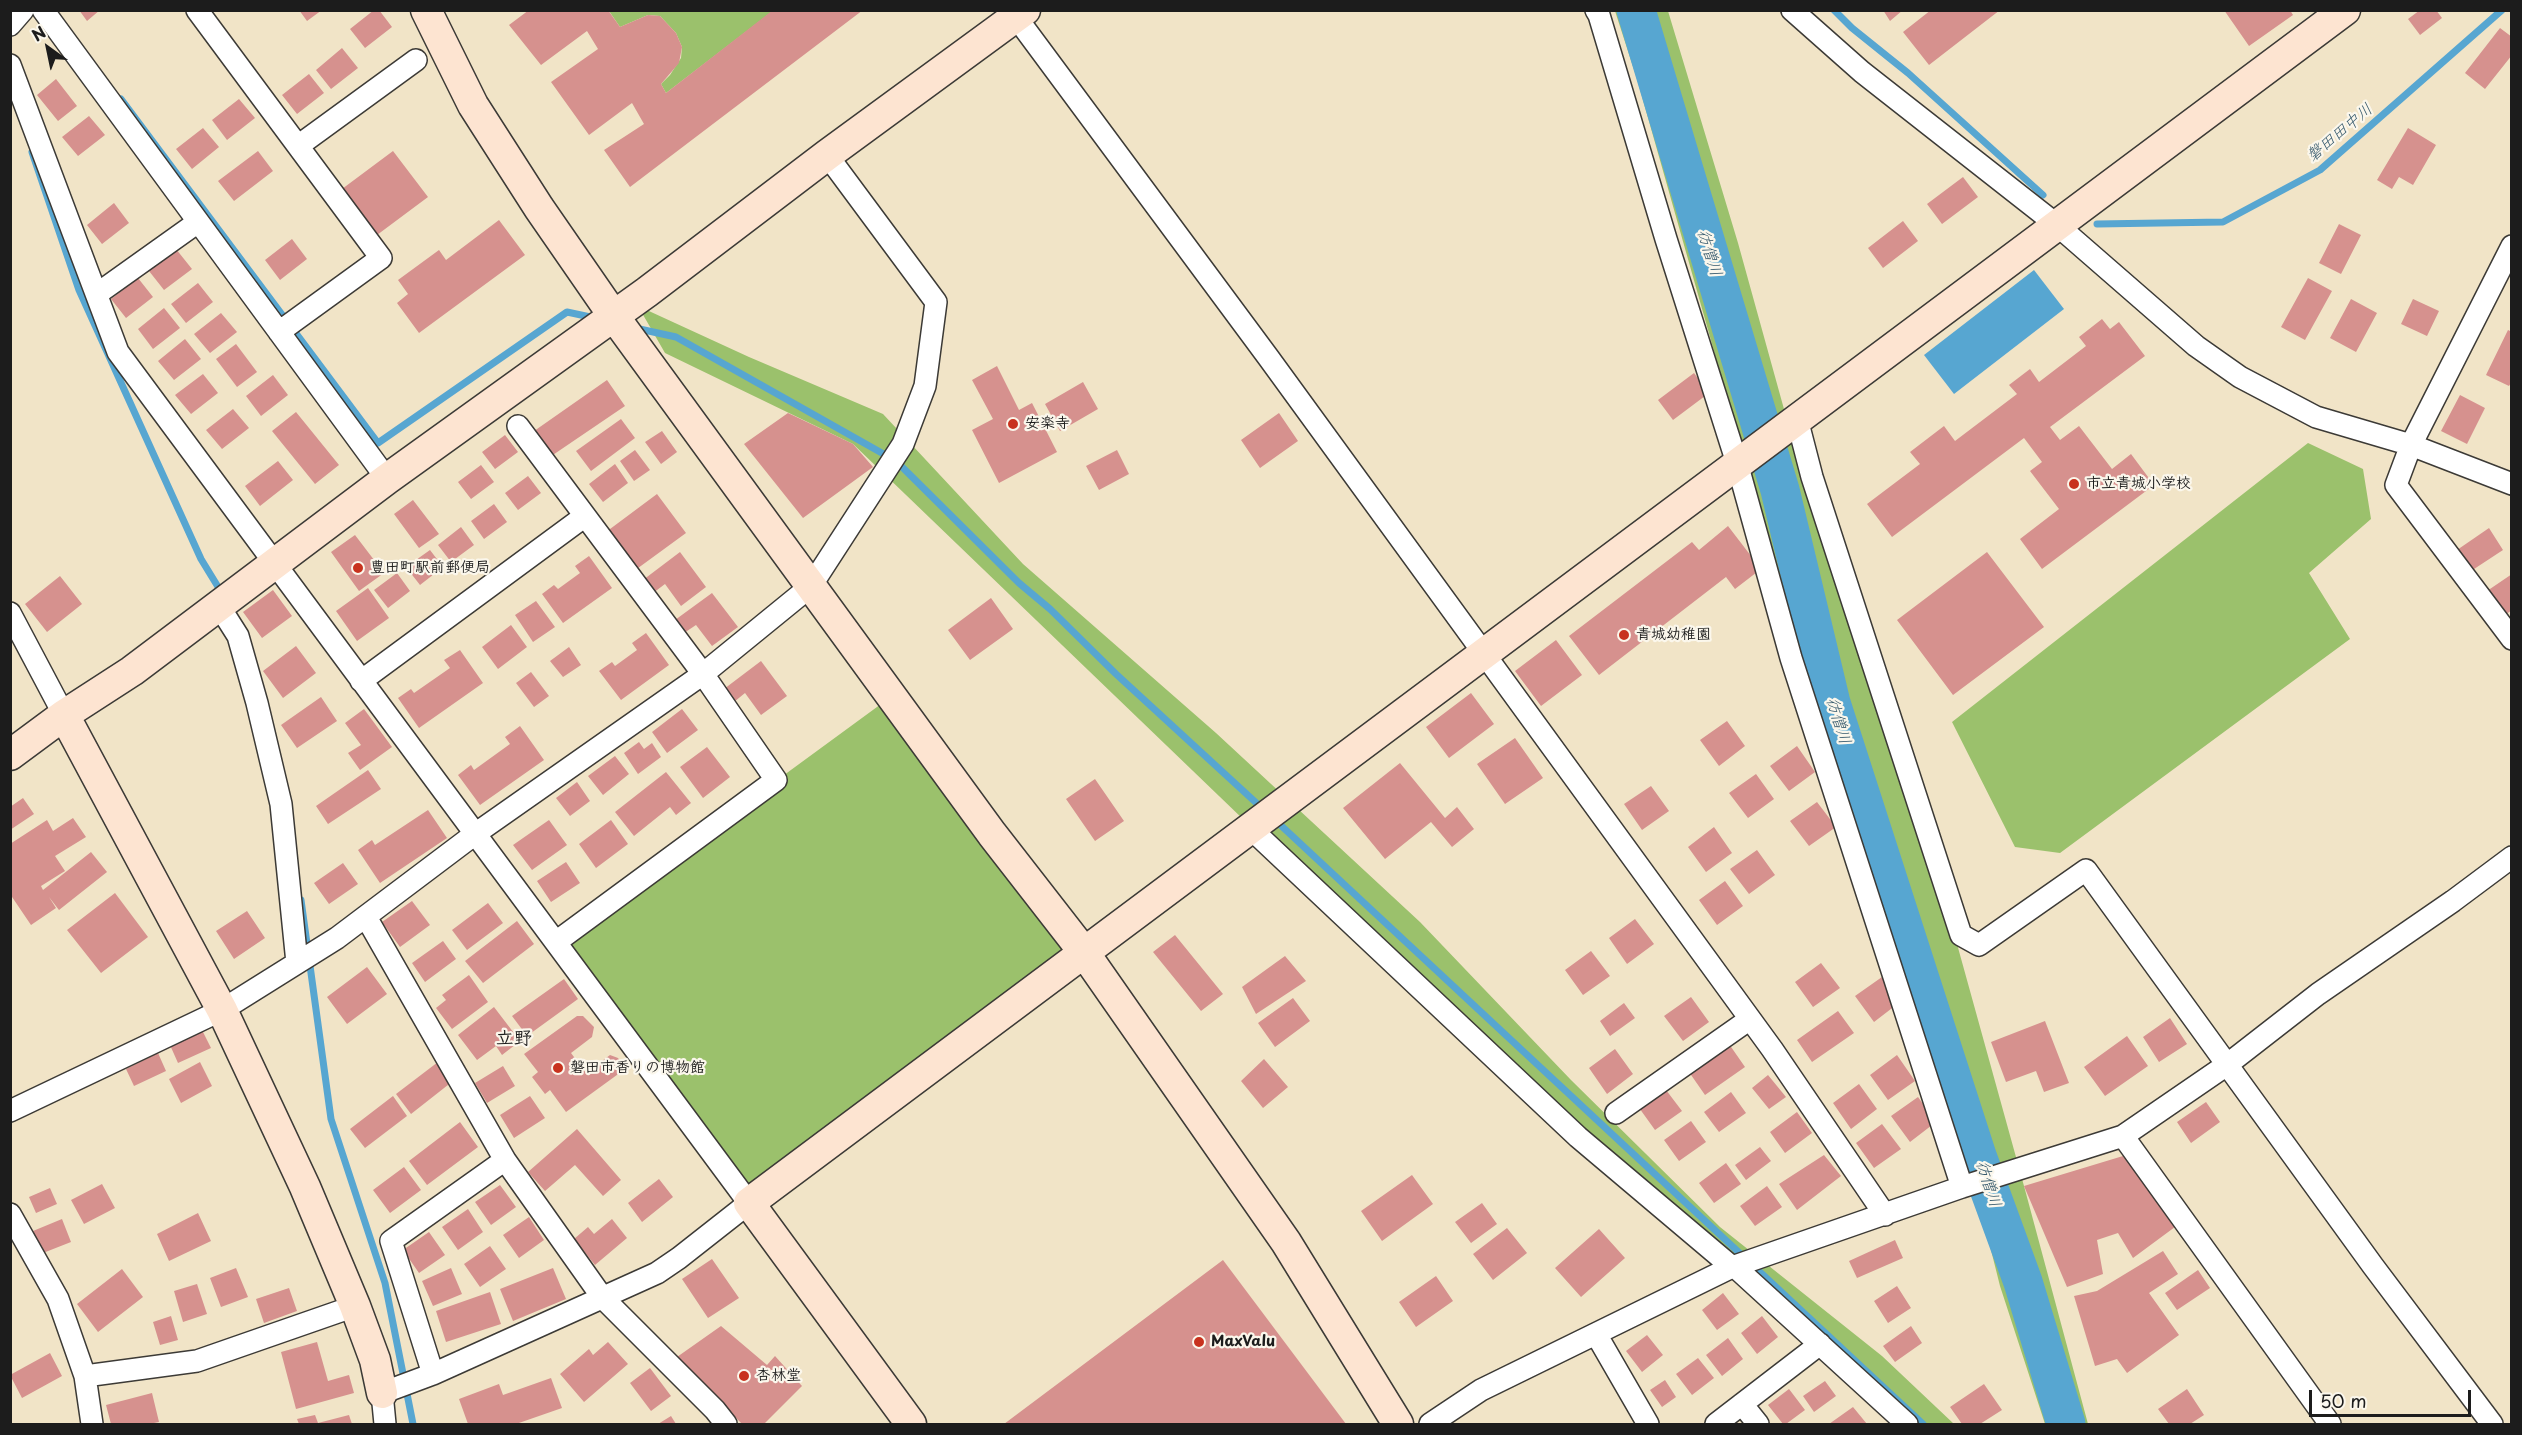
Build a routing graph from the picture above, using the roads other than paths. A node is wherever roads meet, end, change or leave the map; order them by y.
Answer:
1 (23, 10) edge
2 (43, 10) edge
3 (197, 10) edge
4 (426, 10) edge
5 (1792, 10) edge
6 (2344, 11) edge
7 (1598, 12) edge
8 (1021, 14) edge
9 (10, 25) edge
10 (417, 60) dead end
11 (10, 65) edge
12 (298, 146) junction
13 (827, 155) junction
14 (198, 222) junction
15 (2057, 225) junction
16 (2510, 255) edge
17 (97, 294) junction
18 (613, 315) junction
19 (279, 332) junction
20 (1797, 419) junction
21 (518, 426) dead end
22 (2410, 445) junction
23 (1737, 463) junction
24 (387, 479) junction
25 (2511, 483) edge
26 (585, 516) junction
27 (274, 565) junction
28 (811, 586) junction
29 (219, 606) junction
30 (10, 613) edge
31 (2511, 639) edge
32 (1484, 652) junction
33 (703, 674) junction
34 (361, 681) junction
35 (64, 716) junction
36 (10, 755) edge
37 (1249, 827) junction
38 (475, 834) junction
39 (2511, 857) edge
40 (366, 917) junction
41 (556, 942) junction
42 (1083, 951) junction
43 (297, 963) junction
44 (222, 1010) junction
45 (1750, 1019) junction
46 (2228, 1064) junction
47 (10, 1110) edge
48 (1616, 1113) dead end
49 (2123, 1137) junction
50 (505, 1160) junction
51 (1962, 1187) junction
52 (749, 1203) junction
53 (10, 1214) edge
54 (1885, 1215) junction
55 (1733, 1266) junction
56 (602, 1298) junction
57 (355, 1306) junction
58 (1596, 1334) junction
59 (1820, 1344) junction
60 (433, 1374) junction
61 (85, 1376) junction
62 (382, 1393) junction
63 (1742, 1404) junction
64 (92, 1425) edge
65 (386, 1425) edge
66 (726, 1425) edge
67 (910, 1425) edge
68 (1398, 1425) edge
69 (1430, 1425) edge
70 (1648, 1425) edge
71 (1716, 1425) edge
72 (1758, 1425) edge
73 (1907, 1425) edge
74 (2330, 1425) edge
75 (2492, 1425) edge

1 - 9 street
2 - 14 street
3 - 12 street
4 - 18 street
5 - 15 street
6 - 15 street
7 - 23 street
8 - 13 street
8 - 32 street
10 - 12 street
11 - 17 street
12 - 19 street
13 - 18 street
13 - 28 street
14 - 17 street
14 - 19 street
15 - 20 street
15 - 22 street
16 - 22 street
17 - 27 street
18 - 24 street
18 - 28 street
19 - 24 street
20 - 23 street
20 - 46 street
21 - 26 street
22 - 25 street
22 - 31 street
23 - 32 street
23 - 51 street
24 - 27 street
26 - 33 street
26 - 34 street
27 - 29 street
27 - 34 street
28 - 33 street
28 - 42 street
29 - 35 street
29 - 43 street
30 - 35 street
32 - 37 street
32 - 45 street
33 - 38 street
33 - 41 street
34 - 38 street
35 - 36 street
35 - 44 street
37 - 42 street
37 - 55 street
38 - 40 street
38 - 41 street
39 - 46 street
40 - 43 street
40 - 50 street
41 - 52 street
42 - 52 street
42 - 68 street
43 - 44 street
44 - 47 street
44 - 57 street
45 - 48 street
45 - 54 street
46 - 49 street
46 - 75 street
49 - 51 street
49 - 74 street
50 - 56 street
50 - 60 street
51 - 54 street
52 - 56 street
52 - 67 street
53 - 61 street
54 - 55 street
55 - 58 street
55 - 59 street
56 - 60 street
56 - 66 street
57 - 61 street
57 - 62 street
58 - 69 street
58 - 70 street
59 - 63 street
59 - 73 street
60 - 62 street
61 - 64 street
62 - 65 street
63 - 71 street
63 - 72 street

